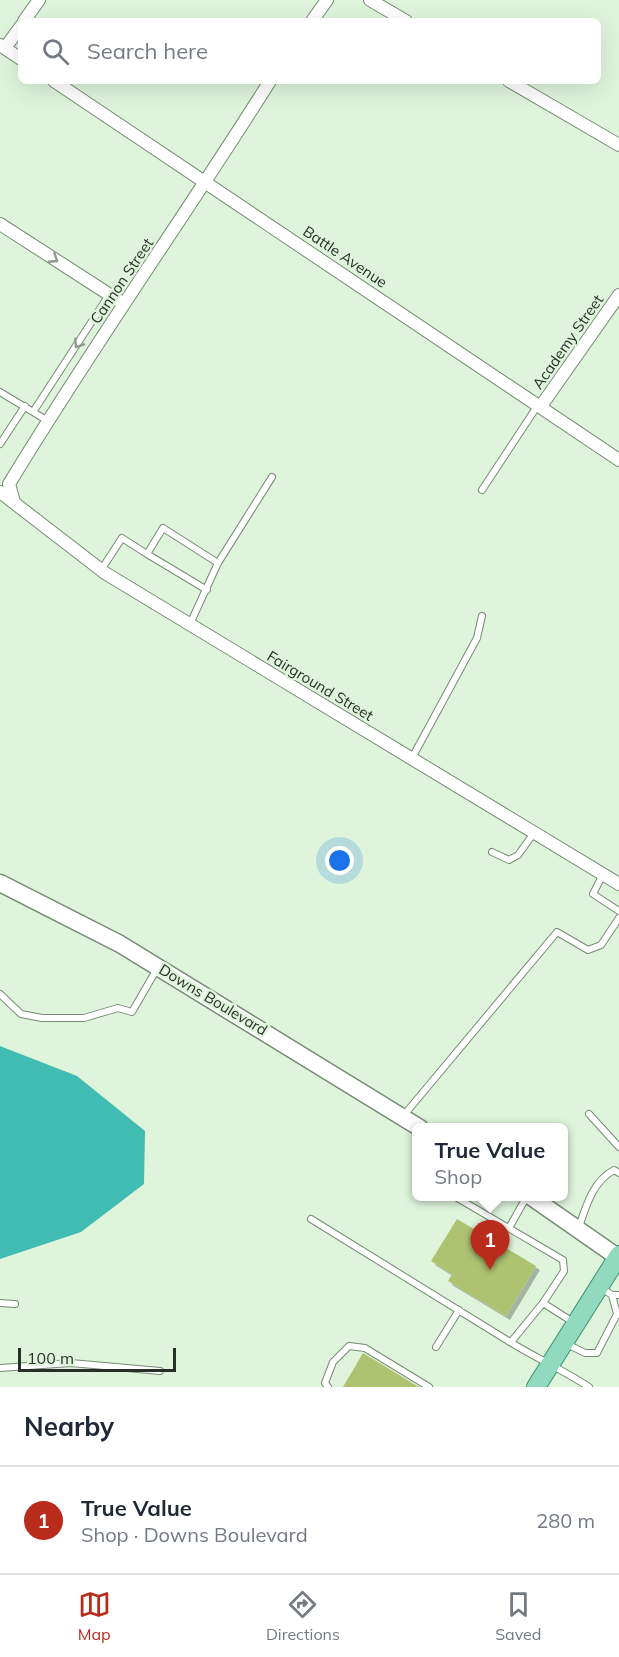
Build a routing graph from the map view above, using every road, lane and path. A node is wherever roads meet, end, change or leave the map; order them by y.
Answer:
1 (39, 0) edge
2 (327, 0) edge
3 (370, 0) edge
4 (26, 18) edge
5 (314, 18) edge
6 (401, 18) edge
7 (18, 30) edge
8 (3, 47) edge
9 (18, 57) edge
10 (59, 84) edge
11 (268, 84) edge
12 (514, 84) edge
13 (619, 145) edge
14 (207, 182) junction
15 (2, 226) edge
16 (110, 295) junction
17 (618, 298) edge
18 (124, 304) junction
19 (0, 392) edge
20 (540, 405) junction
21 (25, 406) junction
22 (33, 412) junction
23 (48, 421) junction
24 (0, 444) edge
25 (619, 460) edge
26 (272, 477) dead end
27 (482, 490) dead end
28 (0, 492) edge
29 (14, 502) junction
30 (147, 554) junction
31 (218, 563) junction
32 (101, 570) junction
33 (207, 590) junction
34 (482, 616) dead end
35 (190, 624) junction
36 (411, 758) junction
37 (534, 832) junction
38 (492, 852) dead end
39 (603, 874) junction
40 (0, 883) edge
41 (619, 884) edge
42 (619, 911) edge
43 (619, 918) edge
44 (158, 967) junction
45 (0, 994) edge
46 (589, 1114) dead end
47 (403, 1117) junction
48 (412, 1123) edge
49 (619, 1146) edge
50 (619, 1173) edge
51 (461, 1201) edge
52 (526, 1201) edge
53 (535, 1201) edge
54 (311, 1219) dead end
55 (509, 1228) junction
56 (578, 1228) junction
57 (619, 1257) edge
58 (610, 1292) edge
59 (543, 1303) junction
60 (0, 1304) edge
61 (15, 1304) dead end
62 (459, 1310) junction
63 (576, 1324) junction
64 (511, 1342) junction
65 (564, 1342) junction
66 (436, 1347) dead end
67 (550, 1366) junction
68 (0, 1368) edge
69 (160, 1371) dead end
70 (328, 1387) edge
71 (429, 1387) edge
72 (536, 1387) edge
73 (589, 1387) edge

1 - 4 street
2 - 5 street
3 - 6 street
7 - 8 street
8 - 9 street
10 - 14 street, Battle Avenue
11 - 14 street, Cannon Street
12 - 13 street
14 - 18 street, Cannon Street
14 - 20 street, Battle Avenue
15 -> 16 street
16 - 18 street
16 -> 22 lane
17 - 20 street, Academy Street
18 - 23 street, Cannon Street
19 - 21 lane
20 - 25 street, Battle Avenue
20 - 27 lane
21 - 22 lane
21 - 24 lane
22 - 23 lane
23 - 29 street, Cannon Street
26 - 31 lane
28 - 29 street
29 - 32 street, Fairground Street
30 - 31 lane
30 - 32 lane
30 - 33 lane
31 - 33 lane
32 - 35 street, Fairground Street
33 - 35 lane
34 - 36 lane
35 - 36 street, Fairground Street
36 - 37 street, Fairground Street
37 - 38 lane
37 - 39 street, Fairground Street
39 - 41 street, Fairground Street
39 - 42 lane
40 - 44 street, Downs Boulevard
43 - 47 lane
44 - 45 lane
44 - 47 street, Downs Boulevard
46 - 49 lane
47 - 48 street, Downs Boulevard
50 - 56 lane
51 - 55 lane
52 - 55 lane
53 - 56 street
54 - 62 lane
55 - 59 lane
56 - 57 street
57 - 58 main road
58 - 63 main road
58 - 65 lane
59 - 63 lane
59 - 64 lane
60 - 61 lane
62 - 64 lane
62 - 66 lane
63 - 65 main road
64 - 67 lane
65 - 67 main road
67 - 72 main road
67 - 73 lane
68 - 69 lane
70 - 71 lane

